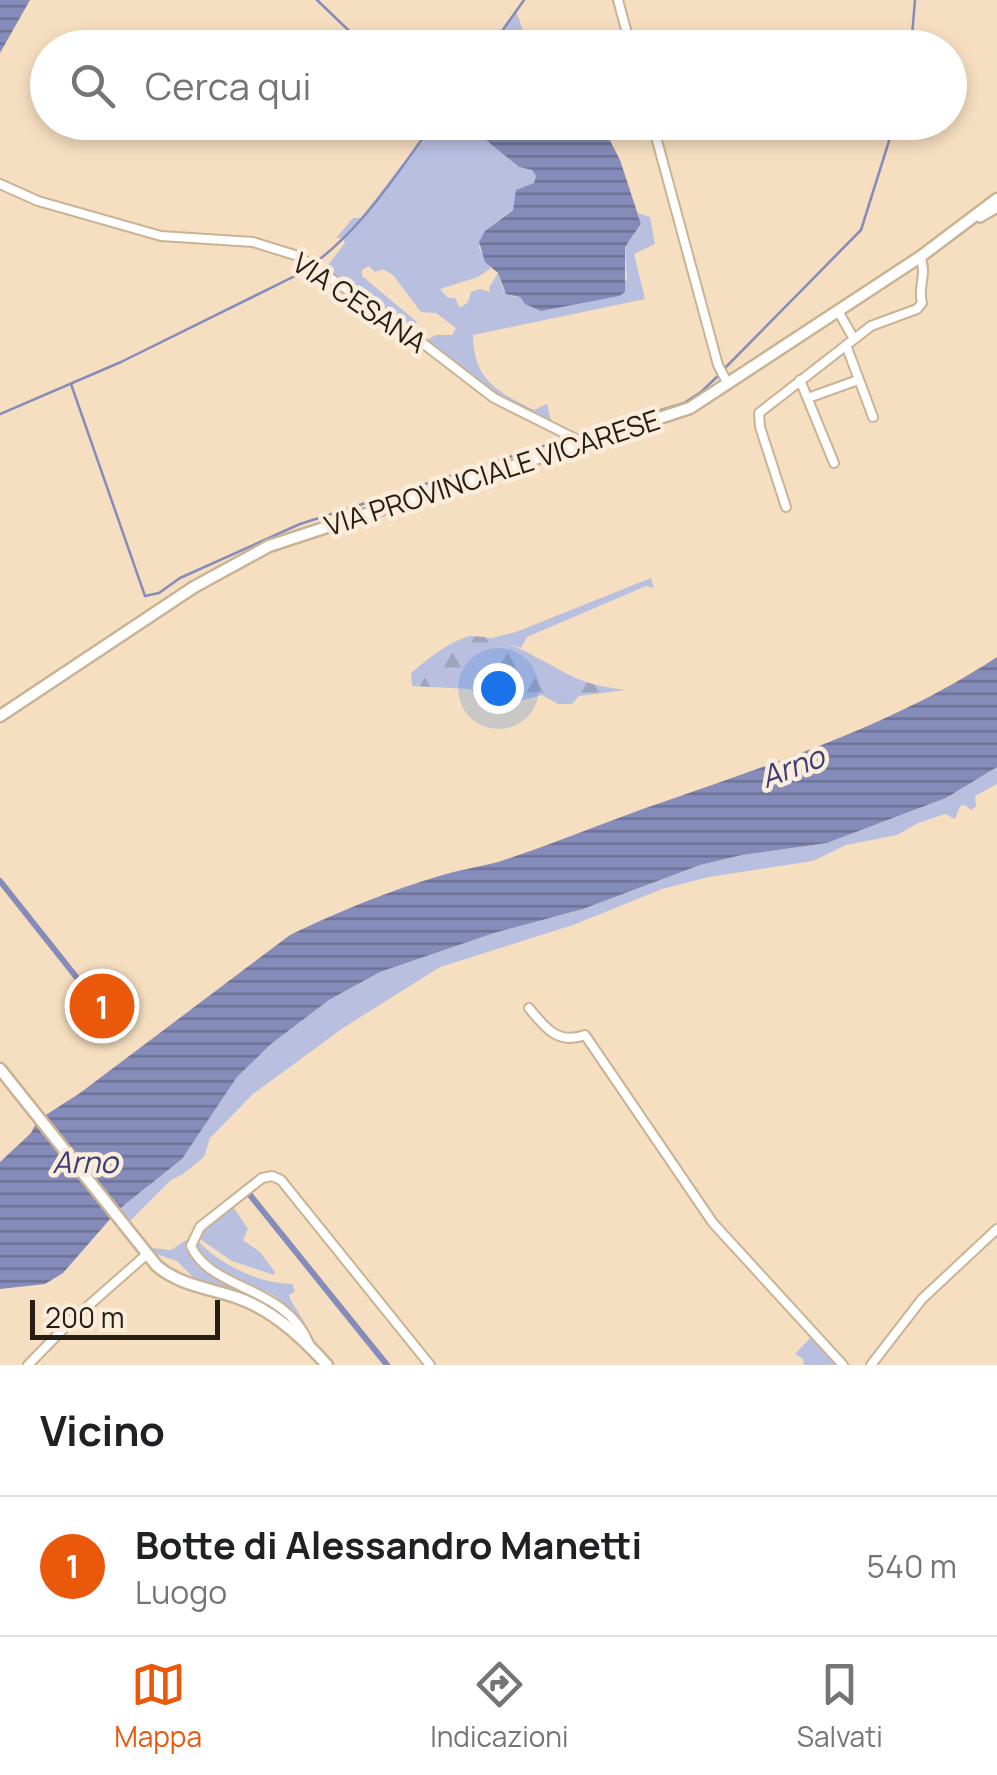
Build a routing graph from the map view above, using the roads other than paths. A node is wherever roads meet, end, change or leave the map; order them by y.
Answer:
1 (618, 0) edge
2 (627, 30) edge
3 (657, 140) edge
4 (0, 184) edge
5 (997, 196) edge
6 (997, 207) edge
7 (960, 228) junction
8 (920, 258) junction
9 (838, 311) junction
10 (850, 342) junction
11 (723, 376) junction
12 (800, 380) junction
13 (858, 380) junction
14 (808, 398) junction
15 (873, 417) dead end
16 (576, 439) junction
17 (834, 462) dead end
18 (786, 507) dead end
19 (0, 712) edge
20 (529, 1008) dead end
21 (0, 1070) edge
22 (997, 1229) edge
23 (146, 1255) junction
24 (310, 1346) junction
25 (28, 1365) edge
26 (327, 1365) edge
27 (430, 1365) edge
28 (843, 1365) edge
29 (872, 1365) edge

1 - 2 street
3 - 11 street
4 - 16 street, VIA CESANA
5 - 7 main road, VIA PROVINCIALE VICARESE
6 - 7 street, VIA PROVINCIALE VICARESE
7 - 8 main road, VIA PROVINCIALE VICARESE
8 - 9 main road, VIA PROVINCIALE VICARESE
8 - 10 street
9 - 10 street
9 - 11 main road, VIA PROVINCIALE VICARESE
10 - 12 street
10 - 13 street
11 - 16 main road, VIA PROVINCIALE VICARESE
12 - 14 street
12 - 18 street
13 - 14 street
13 - 15 street
14 - 17 street
16 - 19 main road, VIA PROVINCIALE VICARESE
20 - 28 street
21 - 23 main road
22 - 29 street
23 - 24 main road
23 - 25 street
24 - 26 main road
24 - 27 street

